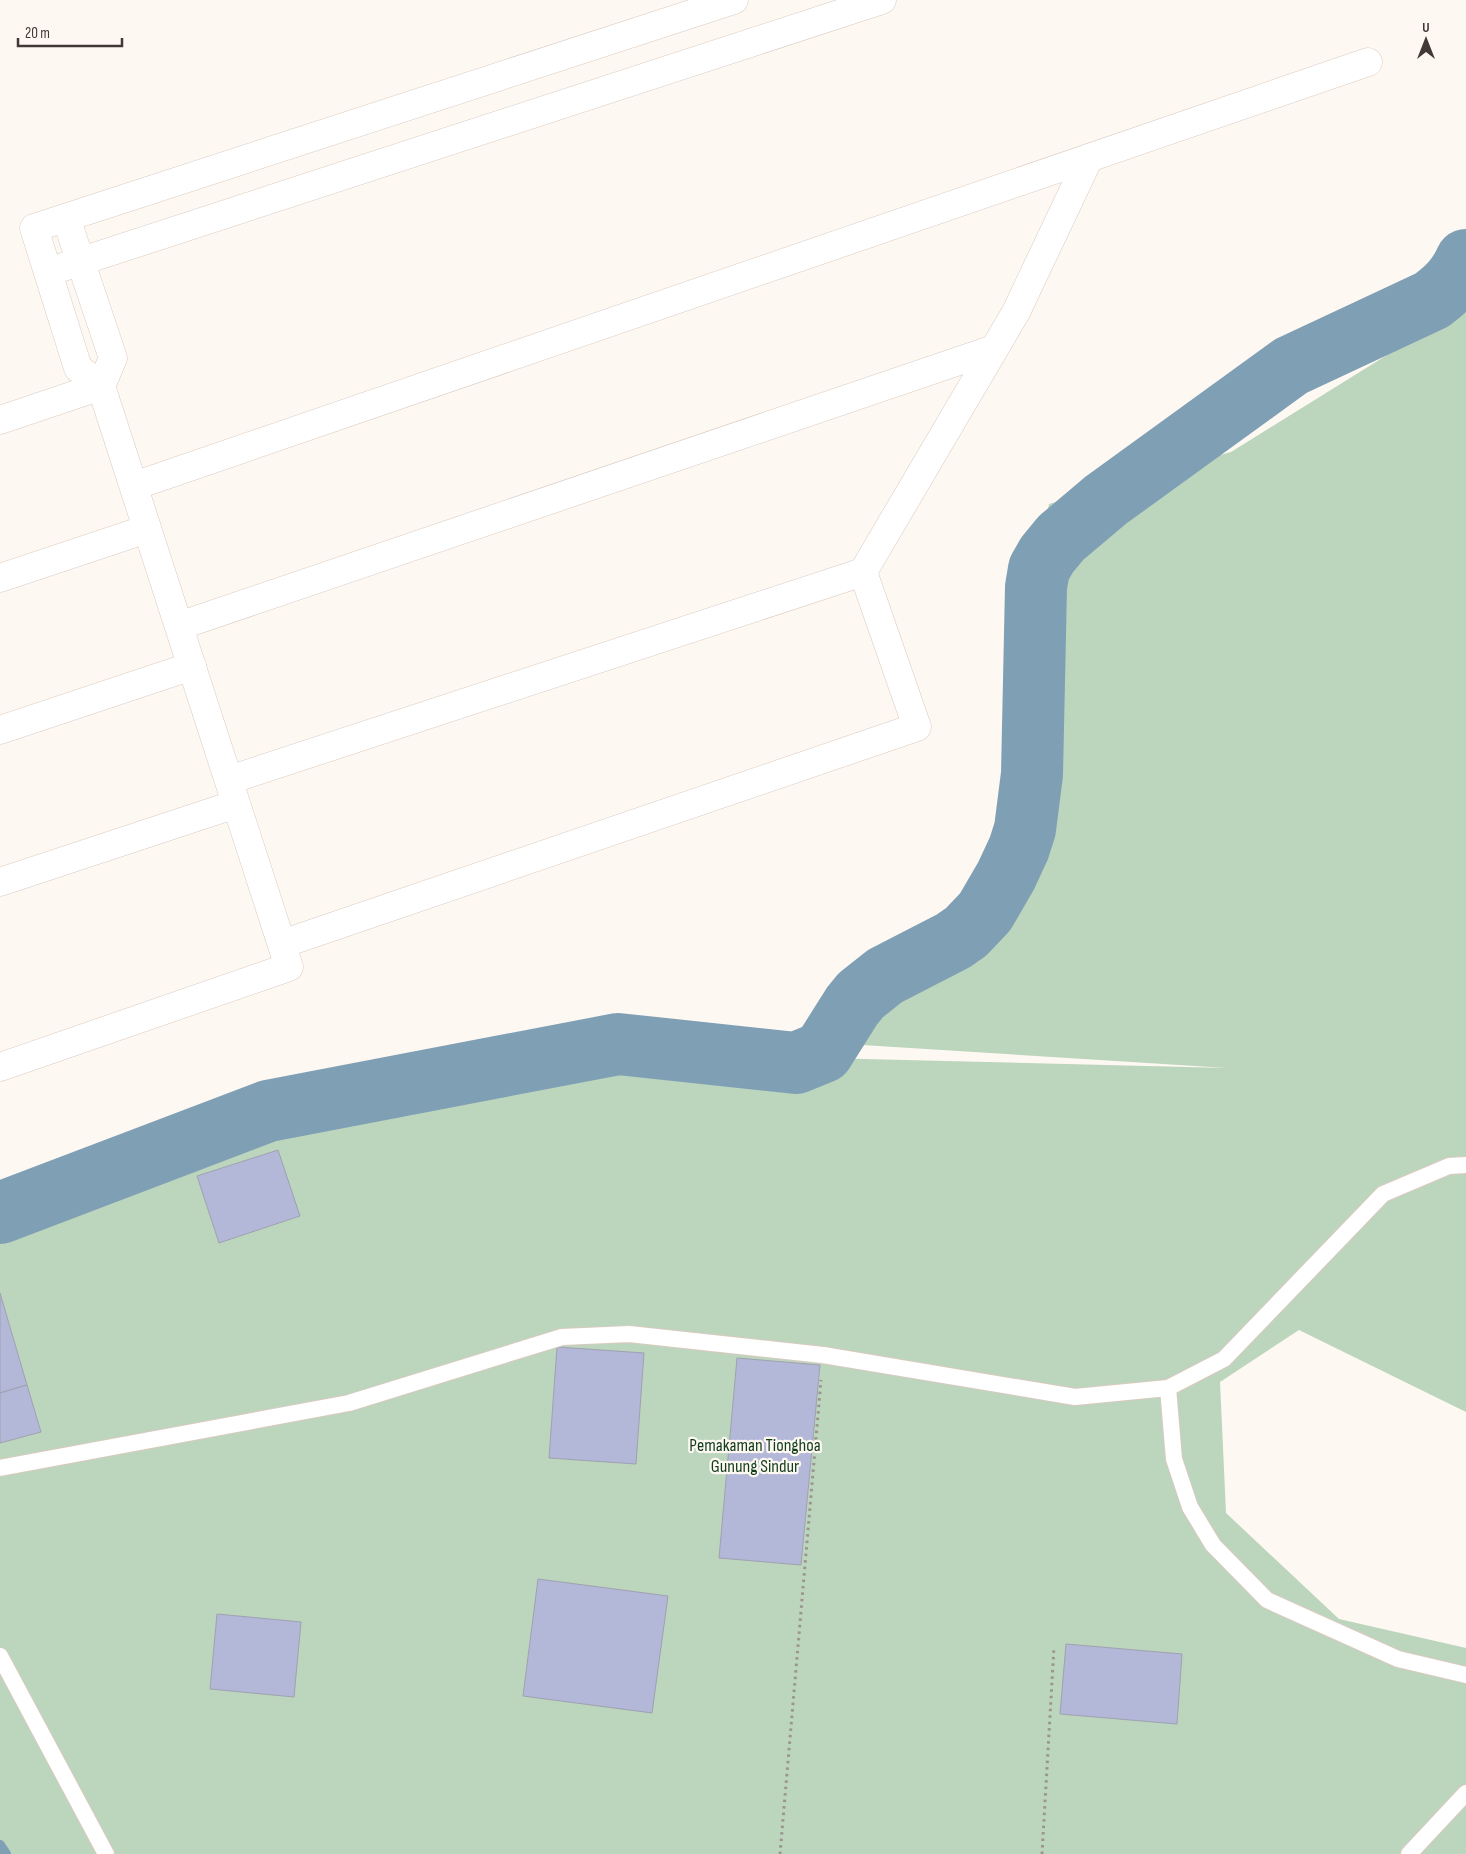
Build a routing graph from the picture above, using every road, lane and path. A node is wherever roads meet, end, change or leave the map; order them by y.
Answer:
1 (734, 0) edge
2 (882, 0) edge
3 (1368, 62) dead end
4 (1089, 158) junction
5 (66, 218) junction
6 (81, 261) junction
7 (48, 272) junction
8 (994, 349) junction
9 (101, 386) junction
10 (0, 420) edge
11 (134, 486) junction
12 (148, 529) junction
13 (863, 572) junction
14 (0, 578) edge
15 (179, 626) junction
16 (192, 666) junction
17 (0, 730) edge
18 (233, 792) junction
19 (0, 882) edge
20 (282, 944) junction
21 (0, 1067) edge
22 (1466, 1165) edge
23 (823, 1355) junction
24 (1168, 1388) junction
25 (0, 1468) edge
26 (1054, 1647) dead end
27 (0, 1656) edge
28 (1466, 1675) edge
29 (1466, 1794) edge
30 (106, 1854) edge
31 (780, 1854) edge
32 (1042, 1854) edge
33 (1409, 1854) edge

1 - 5 street
2 - 6 street
3 - 4 street
4 - 8 street
4 - 11 street
5 - 6 street
5 - 7 street
6 - 7 street
6 - 9 street
7 - 9 street
8 - 13 street
8 - 15 street
9 - 10 street
9 - 11 street
11 - 12 street
12 - 14 street
12 - 15 street
13 - 18 street
13 - 20 street
15 - 16 street
16 - 17 street
16 - 18 street
18 - 19 street
18 - 20 street
20 - 21 street
22 - 24 lane
23 - 24 lane
23 - 25 lane
23 - 31 path
24 - 28 lane
26 - 32 path
27 - 30 lane
29 - 33 lane

